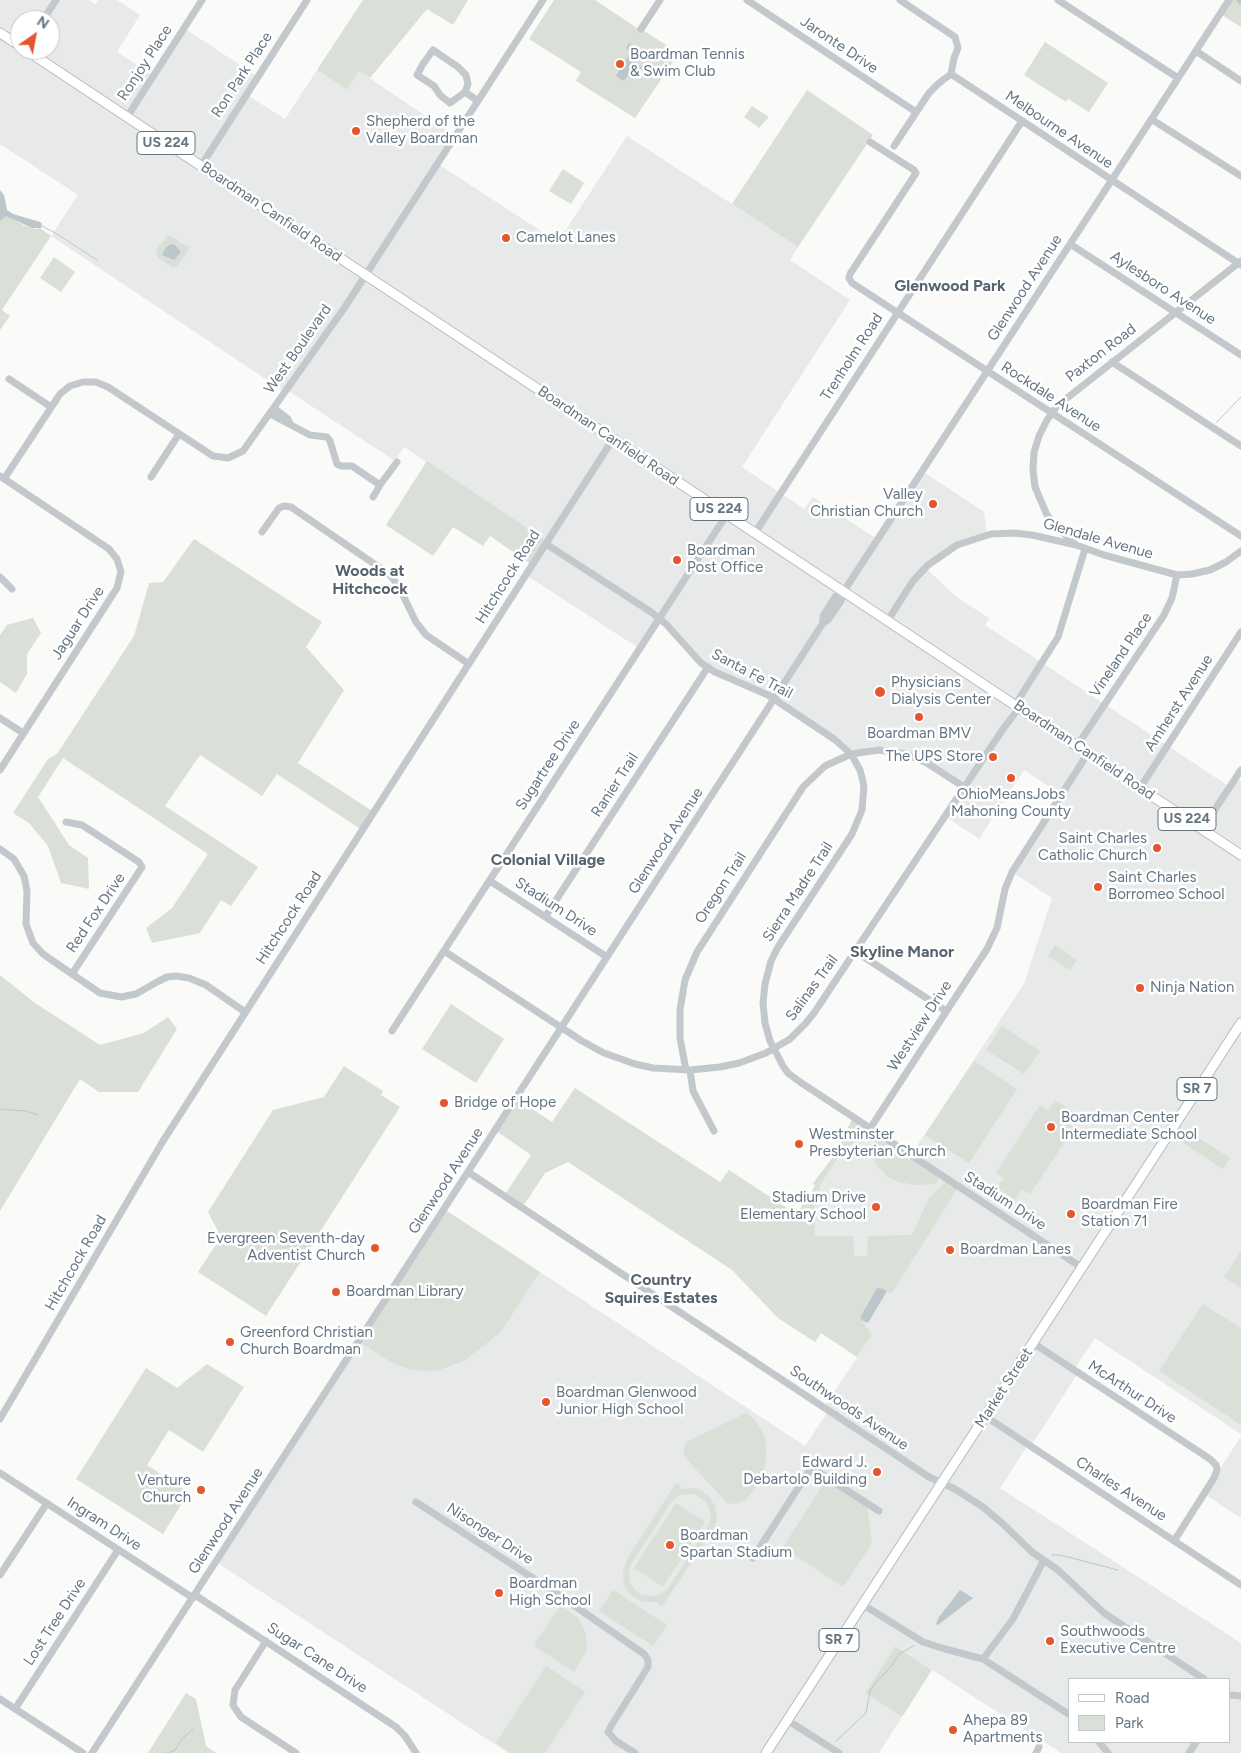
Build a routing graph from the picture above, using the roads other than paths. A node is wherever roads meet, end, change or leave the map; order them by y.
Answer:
1 (202, 0) edge
2 (307, 0) edge
3 (543, 0) edge
4 (660, 0) edge
5 (747, 0) edge
6 (900, 0) edge
7 (1058, 0) edge
8 (1229, 0) edge
9 (641, 28) dead end
10 (1196, 51) junction
11 (41, 60) edge
12 (951, 74) junction
13 (1178, 78) junction
14 (1241, 81) edge
15 (465, 92) junction
16 (478, 101) junction
17 (916, 112) junction
18 (127, 117) junction
19 (1151, 119) junction
20 (1022, 121) junction
21 (870, 142) dead end
22 (894, 146) dead end
23 (201, 166) junction
24 (1241, 176) edge
25 (1111, 181) junction
26 (1070, 244) junction
27 (1240, 263) edge
28 (366, 275) junction
29 (1175, 312) junction
30 (897, 313) junction
31 (1241, 355) edge
32 (1112, 362) junction
33 (987, 372) junction
34 (9, 379) dead end
35 (51, 407) junction
36 (272, 411) junction
37 (1051, 413) junction
38 (179, 434) junction
39 (613, 439) junction
40 (1241, 446) edge
41 (397, 462) dead end
42 (151, 477) dead end
43 (2, 478) edge
44 (380, 485) junction
45 (372, 497) dead end
46 (727, 514) junction
47 (262, 532) dead end
48 (755, 533) junction
49 (1241, 536) edge
50 (546, 544) junction
51 (1076, 545) junction
52 (1085, 549) junction
53 (1241, 551) edge
54 (1177, 575) junction
55 (0, 577) edge
56 (12, 589) dead end
57 (844, 591) junction
58 (660, 618) junction
59 (888, 620) junction
60 (1241, 632) edge
61 (469, 664) junction
62 (708, 668) junction
63 (774, 699) junction
64 (1017, 706) junction
65 (0, 718) edge
66 (24, 733) junction
67 (1077, 746) junction
68 (1088, 753) junction
69 (851, 754) junction
70 (0, 770) edge
71 (1241, 770) edge
72 (964, 786) junction
73 (1140, 788) junction
74 (66, 822) dead end
75 (1202, 829) junction
76 (0, 849) edge
77 (1241, 855) edge
78 (490, 880) junction
79 (545, 917) junction
80 (444, 951) junction
81 (855, 951) junction
82 (607, 957) junction
83 (72, 974) junction
84 (946, 1011) junction
85 (245, 1012) junction
86 (1241, 1023) edge
87 (561, 1027) junction
88 (392, 1031) dead end
89 (774, 1049) junction
90 (688, 1070) junction
91 (714, 1131) dead end
92 (873, 1131) junction
93 (468, 1172) junction
94 (1081, 1267) junction
95 (1033, 1343) junction
96 (985, 1416) junction
97 (0, 1419) edge
98 (0, 1473) edge
99 (942, 1483) junction
100 (416, 1502) dead end
101 (47, 1503) junction
102 (879, 1511) dead end
103 (1174, 1541) junction
104 (118, 1550) junction
105 (753, 1558) dead end
106 (1044, 1560) junction
107 (0, 1575) edge
108 (1241, 1585) edge
109 (194, 1596) junction
110 (862, 1604) junction
111 (266, 1642) junction
112 (983, 1658) junction
113 (1202, 1678) edge
114 (0, 1699) edge
115 (15, 1709) junction
116 (1068, 1713) edge
117 (788, 1720) junction
118 (1100, 1743) edge
119 (83, 1753) edge
120 (92, 1753) edge
121 (296, 1753) edge
122 (416, 1753) edge
123 (635, 1753) edge
124 (766, 1753) edge
125 (839, 1753) edge
126 (1108, 1753) edge

1 - 18 street, Ronjoy Place
2 - 23 street, Ron Park Place
3 - 16 street, West Boulevard
4 - 9 street
5 - 17 street, Jaronte Drive
6 - 12 street
7 - 13 street
8 - 10 street, Glenwood Avenue
10 - 13 street, Glenwood Avenue
10 - 14 street
11 - 18 main road, Boardman Canfield Road / US 224
12 - 17 street
12 - 20 street, Melbourne Avenue
13 - 19 street, Glenwood Avenue
15 - 15 street
15 - 16 street
16 - 28 street, West Boulevard
17 - 22 street
18 - 23 main road, Boardman Canfield Road / US 224
19 - 24 street
19 - 25 street, Glenwood Avenue
20 - 25 street, Melbourne Avenue
20 - 30 street, Trenholm Road
21 - 30 street, Rockdale Avenue
23 - 28 main road, Boardman Canfield Road / US 224
25 - 26 street, Glenwood Avenue
25 - 27 street, Melbourne Avenue
26 - 29 street, Aylesboro Avenue
26 - 33 street, Glenwood Avenue
27 - 29 street, Paxton Road
28 - 36 street, West Boulevard
28 - 39 main road, Boardman Canfield Road / US 224
29 - 31 street, Aylesboro Avenue
29 - 32 street, Paxton Road
30 - 33 street, Rockdale Avenue
30 - 48 street, Trenholm Road
32 - 37 street, Paxton Road
32 - 40 street
33 - 37 street, Rockdale Avenue
33 - 57 street, Glenwood Avenue
34 - 35 street
35 - 38 street, West Boulevard
35 - 43 street, West Boulevard
36 - 38 street, West Boulevard
36 - 44 street
37 - 49 street, Rockdale Avenue
37 - 51 street, Paxton Road
38 - 42 street
39 - 46 main road, Boardman Canfield Road / US 224
39 - 50 street, Hitchcock Road
41 - 44 street
43 - 66 street, Jaguar Drive
44 - 45 street
46 - 48 main road, Boardman Canfield Road / US 224
46 - 58 street, Sugartree Drive
47 - 61 street
48 - 57 main road, Boardman Canfield Road / US 224
50 - 58 street, Santa Fe Trail
50 - 61 street, Hitchcock Road
51 - 52 street, Glendale Avenue
51 - 59 street, Glendale Avenue
52 - 54 street, Glendale Avenue
52 - 64 street, Salinas Trail
53 - 54 street, Glendale Avenue
54 - 67 street, Vineland Place
55 - 56 street
57 - 59 main road, Boardman Canfield Road / US 224
57 - 63 street, Glenwood Avenue
58 - 62 street, Santa Fe Trail
58 - 78 street, Sugartree Drive
59 - 64 main road, Boardman Canfield Road / US 224
60 - 73 street, Amherst Avenue
61 - 85 street, Hitchcock Road
62 - 63 street, Santa Fe Trail
62 - 79 street, Ranier Trail
63 - 69 street, Santa Fe Trail
63 - 82 street, Glenwood Avenue
64 - 67 main road, Boardman Canfield Road / US 224
64 - 72 street, Salinas Trail
65 - 66 street
66 - 70 street, Jaguar Drive
67 - 68 main road, Boardman Canfield Road / US 224
68 - 73 main road, Boardman Canfield Road / US 224
68 - 84 street, Westview Drive
69 - 72 street
69 - 89 street, Sierra Madre Trail
69 - 90 street, Oregon Trail
71 - 75 street
72 - 81 street, Salinas Trail
73 - 75 main road, Boardman Canfield Road / US 224
74 - 83 street, Red Fox Drive
75 - 77 main road, Boardman Canfield Road / US 224
76 - 83 street
78 - 79 street, Stadium Drive
78 - 80 street, Sugartree Drive
79 - 82 street, Stadium Drive
80 - 87 street, Salinas Trail
80 - 88 street, Sugartree Drive
81 - 84 street
81 - 89 street, Salinas Trail
82 - 87 street, Glenwood Avenue
83 - 85 street
84 - 92 street, Westview Drive
85 - 97 street, Hitchcock Road
86 - 94 main road, Market Street / SR 7
87 - 90 street, Salinas Trail
87 - 93 street, Glenwood Avenue
89 - 90 street, Salinas Trail
89 - 92 street, Stadium Drive
90 - 91 street, Oregon Trail
92 - 94 street, Stadium Drive
93 - 99 street, Southwoods Avenue
93 - 109 street, Glenwood Avenue
94 - 95 main road, Market Street / SR 7
95 - 96 main road, Market Street / SR 7
95 - 103 street, McArthur Drive
96 - 99 main road, Market Street / SR 7
96 - 103 street, Charles Avenue
98 - 101 street, Ingram Drive
99 - 106 street, Southwoods Avenue
99 - 110 main road, Market Street / SR 7
100 - 123 street, Nisonger Drive
101 - 104 street, Ingram Drive
101 - 107 street
102 - 105 street
103 - 108 street, Charles Avenue
104 - 109 street, Ingram Drive
104 - 115 street, Lost Tree Drive
106 - 112 street
106 - 113 street, Southwoods Avenue
109 - 111 street, Sugar Cane Drive
109 - 120 street, Glenwood Avenue
110 - 112 street
110 - 117 main road, Market Street / SR 7
111 - 121 street
111 - 122 street, Sugar Cane Drive
112 - 116 street
114 - 115 street
115 - 119 street
117 - 124 main road, Market Street / SR 7
117 - 125 street
118 - 126 street

